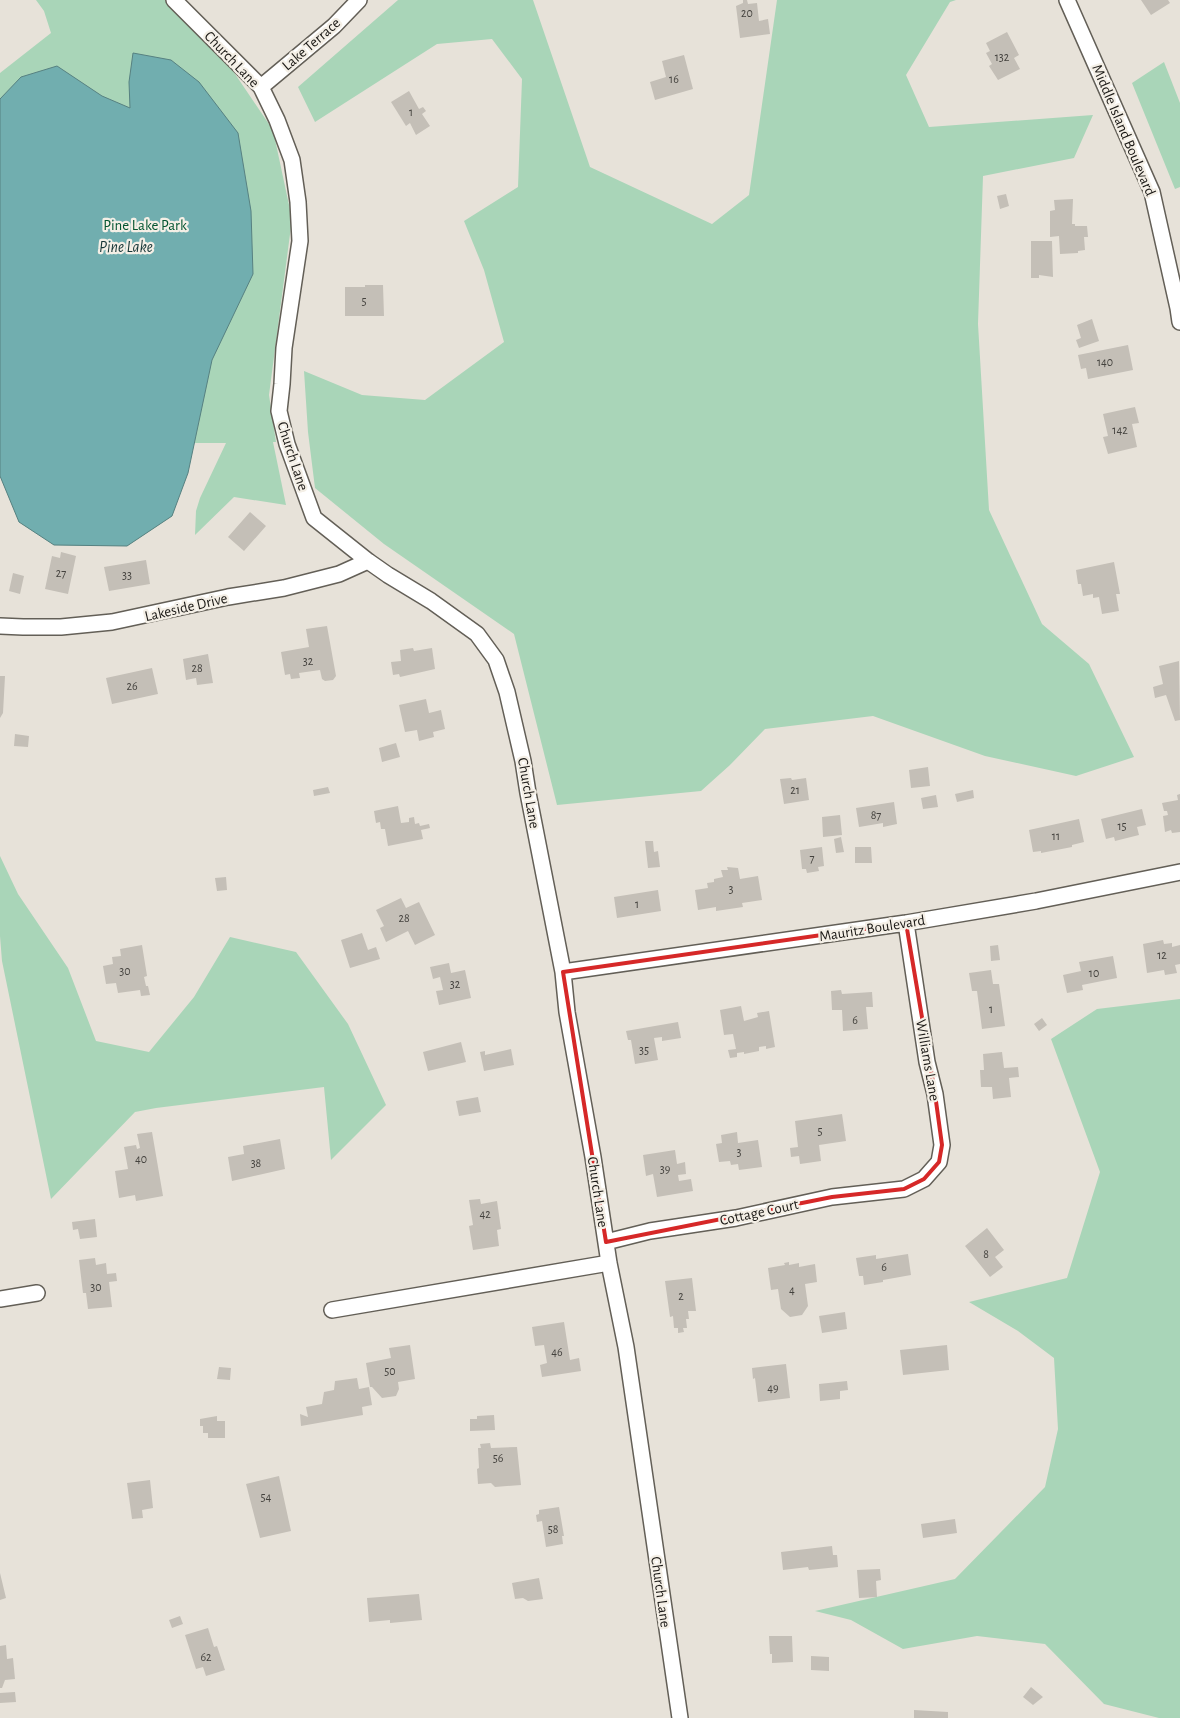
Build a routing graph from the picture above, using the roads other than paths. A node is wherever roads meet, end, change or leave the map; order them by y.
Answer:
1 (174, 0) edge
2 (359, 0) edge
3 (1067, 0) edge
4 (261, 87) junction
5 (1180, 322) edge
6 (368, 561) junction
7 (0, 626) edge
8 (1180, 872) edge
9 (906, 923) junction
10 (563, 972) junction
11 (912, 1185) joint
12 (606, 1242) junction
13 (609, 1263) junction
14 (37, 1293) dead end
15 (0, 1299) edge
16 (332, 1310) dead end
17 (680, 1718) edge

1 - 4 street, Church Lane
2 - 4 street, Lake Terrace
3 - 5 street, Middle Island Boulevard
4 - 6 street, Church Lane
6 - 7 street, Lakeside Drive
6 - 10 street, Church Lane
8 - 9 street, Mauritz Boulevard
9 - 10 street, Mauritz Boulevard
9 - 11 street, Williams Lane
10 - 12 street, Church Lane
11 - 12 street, Cottage Court
12 - 13 street, Church Lane
13 - 16 street
13 - 17 street, Church Lane
14 - 15 street

